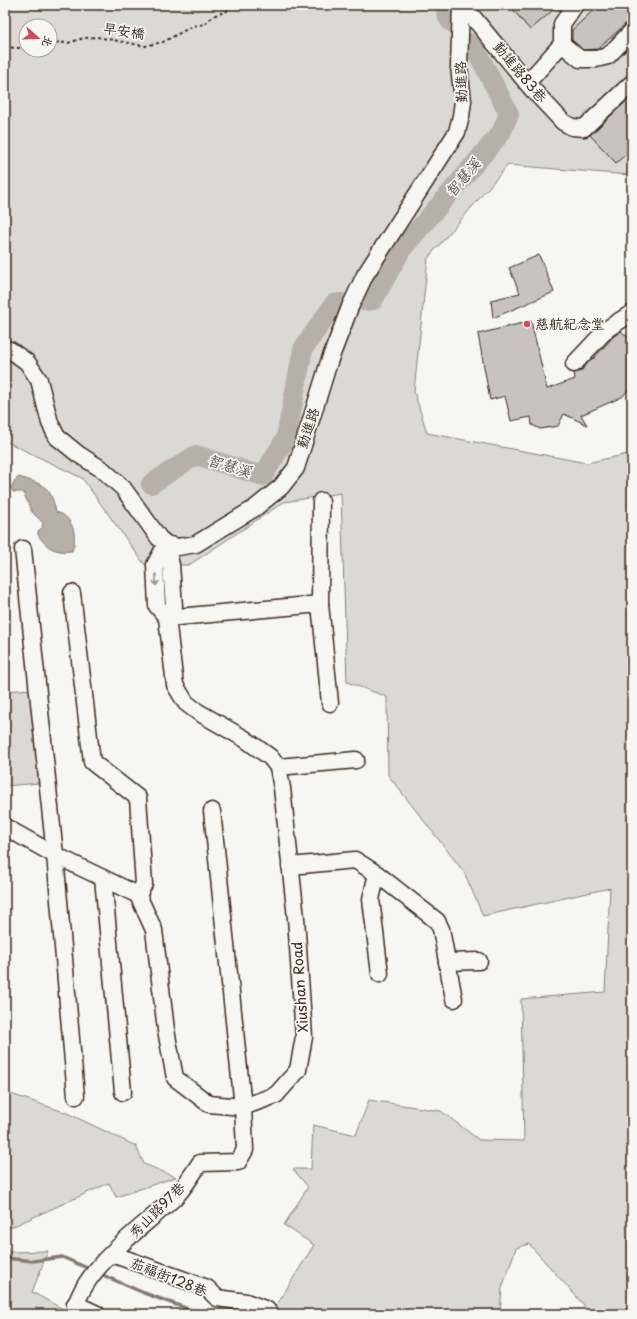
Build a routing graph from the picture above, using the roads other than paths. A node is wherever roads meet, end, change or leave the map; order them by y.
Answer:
1 (462, 5) edge
2 (575, 5) edge
3 (632, 31) edge
4 (562, 44) junction
5 (632, 82) edge
6 (527, 83) junction
7 (632, 313) edge
8 (5, 349) edge
9 (574, 364) dead end
10 (320, 501) dead end
11 (166, 544) junction
12 (23, 549) dead end
13 (72, 593) dead end
14 (320, 604) junction
15 (167, 618) junction
16 (330, 703) dead end
17 (356, 760) dead end
18 (278, 767) junction
19 (212, 811) dead end
20 (5, 827) edge
21 (55, 855) junction
22 (290, 866) junction
23 (377, 874) junction
24 (103, 878) junction
25 (138, 894) junction
26 (480, 961) dead end
27 (447, 962) junction
28 (380, 974) dead end
29 (454, 999) dead end
30 (123, 1092) dead end
31 (76, 1096) dead end
32 (243, 1107) junction
33 (112, 1254) junction
34 (74, 1309) edge
35 (97, 1314) edge
36 (270, 1314) edge

1 - 6 street, 勤進路83巷
1 - 11 street, 勤進路
2 - 4 street
3 - 4 street
4 - 6 street
5 - 6 street, 勤進路83巷
7 - 9 street
8 - 11 street
10 - 14 street
11 - 15 street
12 - 21 street
13 - 25 street
14 - 15 street
14 - 16 street
15 - 18 street
17 - 18 street
18 - 22 street, Xiushan Road
19 - 32 street
20 - 21 street
21 - 24 street
21 - 31 street
22 - 23 street
22 - 32 street, Xiushan Road
23 - 27 street
23 - 28 street
24 - 25 street
24 - 30 street
25 - 32 street, Xiushan Road
26 - 27 street
27 - 29 street
32 - 33 street, 秀山路97巷
33 - 34 street
33 - 36 street, 茄福街128巷
34 - 35 street

